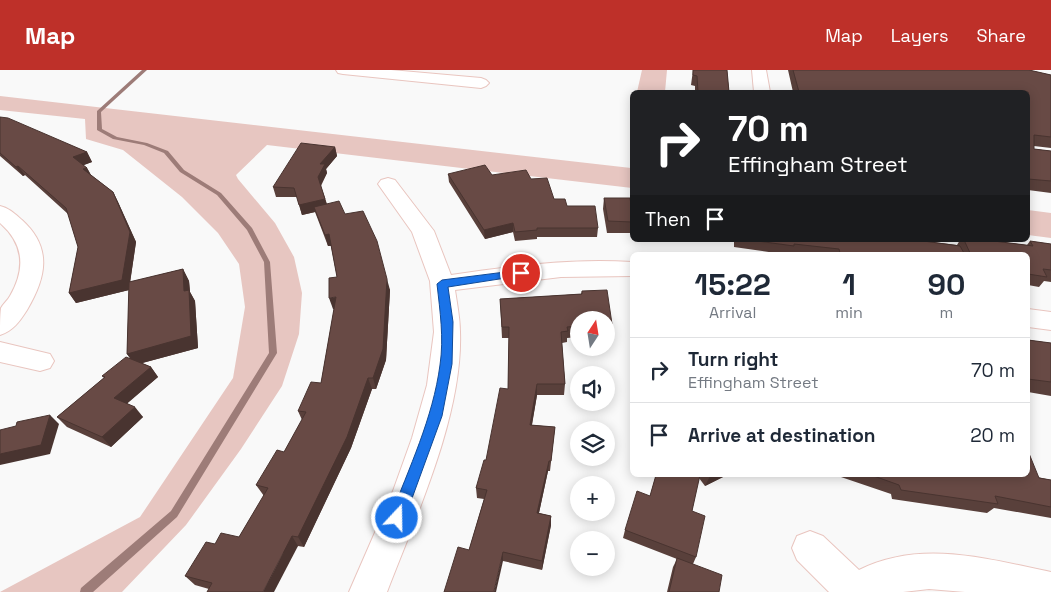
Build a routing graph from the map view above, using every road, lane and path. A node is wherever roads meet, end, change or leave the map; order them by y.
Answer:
1 (343, 70) edge
2 (759, 70) edge
3 (482, 83) dead end
4 (762, 90) edge
5 (388, 184) dead end
6 (0, 212) edge
7 (630, 269) edge
8 (442, 284) junction
9 (1030, 318) edge
10 (1051, 321) edge
11 (0, 326) edge
12 (0, 352) edge
13 (40, 361) dead end
14 (810, 548) dead end
15 (1051, 591) edge
16 (368, 592) edge
17 (856, 592) edge

1 - 3 street
2 - 4 street
5 - 8 street
6 - 11 street
7 - 8 street
8 - 16 street
9 - 10 street
12 - 13 street
14 - 17 street
15 - 17 street

